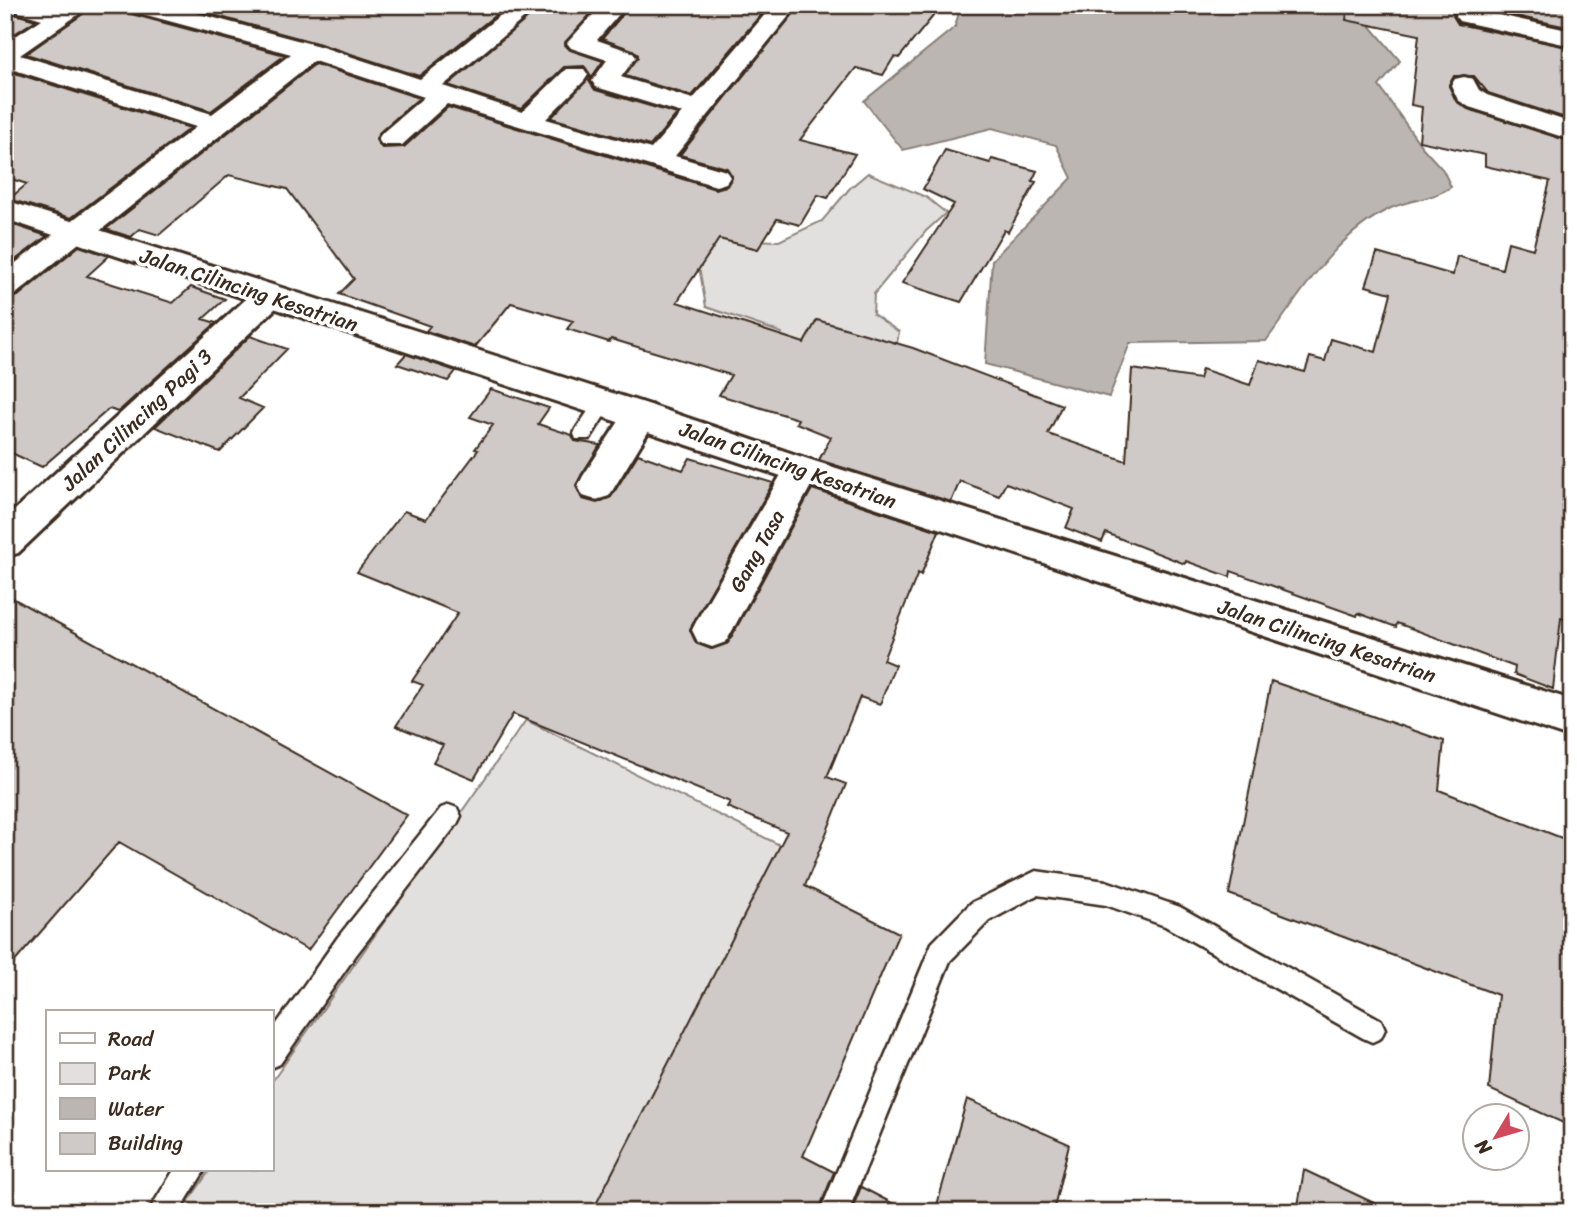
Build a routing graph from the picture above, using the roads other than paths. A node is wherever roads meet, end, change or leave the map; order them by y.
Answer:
1 (20, 5) edge
2 (137, 5) edge
3 (528, 5) edge
4 (580, 5) edge
5 (786, 5) edge
6 (1469, 5) edge
7 (71, 11) edge
8 (1572, 39) edge
9 (310, 51) junction
10 (5, 54) edge
11 (5, 59) edge
12 (575, 75) dead end
13 (1464, 85) dead end
14 (435, 91) junction
15 (697, 108) junction
16 (527, 122) junction
17 (216, 124) junction
18 (1572, 132) edge
19 (393, 139) dead end
20 (656, 160) junction
21 (716, 177) dead end
22 (5, 209) edge
23 (74, 233) junction
24 (5, 287) edge
25 (268, 297) junction
26 (603, 403) junction
27 (641, 415) junction
28 (583, 435) dead end
29 (801, 471) junction
30 (596, 486) dead end
31 (5, 542) edge
32 (712, 630) dead end
33 (1572, 719) edge
34 (449, 816) dead end
35 (1372, 1029) dead end
36 (273, 1052) edge
37 (190, 1172) edge
38 (162, 1212) edge
39 (834, 1212) edge

1 - 7 street
2 - 9 street
3 - 14 street
4 - 15 street
5 - 15 street
6 - 8 street
7 - 10 street
9 - 14 street
9 - 17 street
11 - 17 street
12 - 16 street
13 - 18 street
14 - 16 street
14 - 19 street
15 - 20 street
16 - 20 street
17 - 23 street
20 - 21 street
22 - 23 street, Jalan Cilincing Kesatrian
23 - 24 street
23 - 25 street, Jalan Cilincing Kesatrian
25 - 26 street, Jalan Cilincing Kesatrian
25 - 31 street, Jalan Cilincing Pagi 3
26 - 27 street, Jalan Cilincing Kesatrian
26 - 28 lane
27 - 29 street, Jalan Cilincing Kesatrian
27 - 30 street
29 - 32 street, Gang Tasa
29 - 33 street, Jalan Cilincing Kesatrian
34 - 36 lane
35 - 39 lane
37 - 38 lane

